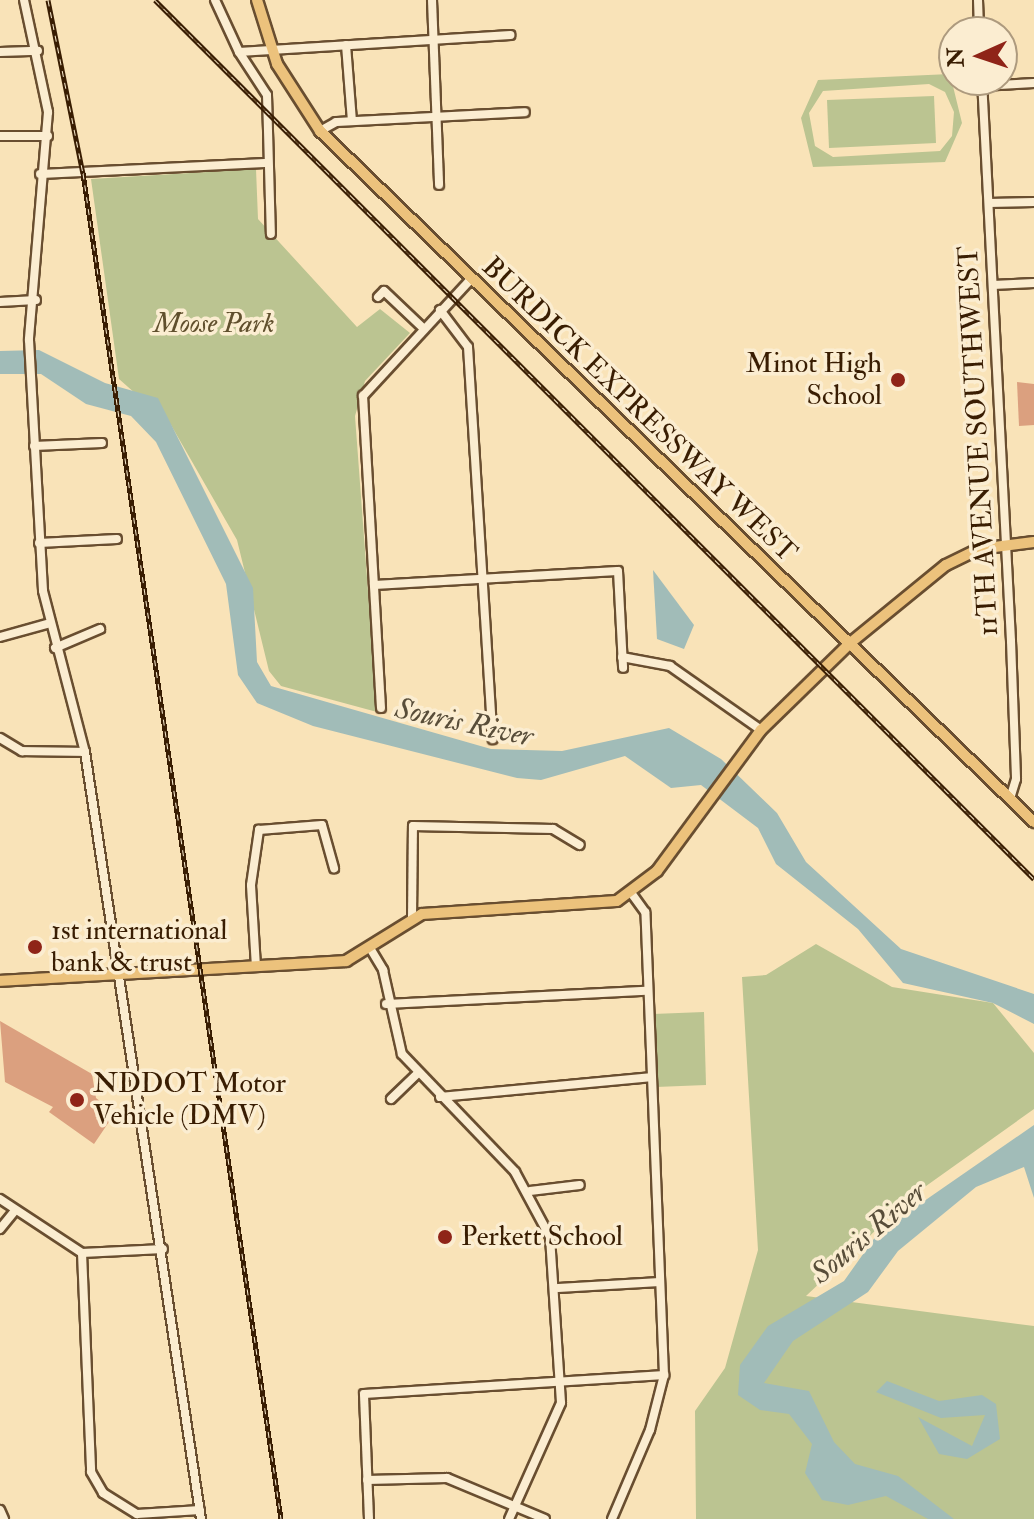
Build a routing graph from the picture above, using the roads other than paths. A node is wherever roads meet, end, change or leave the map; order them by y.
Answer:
1 (24, 0) edge
2 (215, 0) edge
3 (257, 0) edge
4 (432, 0) edge
5 (510, 35) dead end
6 (433, 40) junction
7 (346, 45) junction
8 (269, 48) junction
9 (38, 51) junction
10 (0, 52) edge
11 (239, 52) junction
12 (983, 96) edge
13 (525, 112) dead end
14 (436, 117) junction
15 (352, 121) junction
16 (320, 131) junction
17 (0, 136) edge
18 (48, 136) junction
19 (266, 163) junction
20 (40, 174) junction
21 (439, 185) dead end
22 (1034, 202) edge
23 (989, 203) junction
24 (271, 234) dead end
25 (469, 281) junction
26 (1034, 283) edge
27 (993, 285) junction
28 (378, 297) dead end
29 (36, 300) junction
30 (0, 302) edge
31 (440, 310) junction
32 (423, 328) junction
33 (102, 443) dead end
34 (34, 446) junction
35 (117, 539) dead end
36 (1034, 542) edge
37 (39, 543) junction
38 (1007, 543) junction
39 (482, 579) junction
40 (374, 585) junction
41 (47, 624) junction
42 (100, 629) dead end
43 (0, 637) edge
44 (849, 644) junction
45 (55, 648) junction
46 (622, 657) junction
47 (623, 668) dead end
48 (381, 708) dead end
49 (761, 730) junction
50 (0, 738) edge
51 (493, 739) dead end
52 (85, 752) junction
53 (1010, 799) junction
54 (1034, 822) edge
55 (580, 845) dead end
56 (334, 868) dead end
57 (632, 894) junction
58 (412, 918) junction
59 (370, 948) junction
60 (256, 967) junction
61 (121, 974) junction
62 (0, 981) edge
63 (647, 991) junction
64 (386, 1004) junction
65 (418, 1073) junction
66 (650, 1077) junction
67 (440, 1097) junction
68 (391, 1099) dead end
69 (580, 1185) dead end
70 (530, 1191) junction
71 (0, 1199) edge
72 (14, 1212) junction
73 (0, 1229) edge
74 (163, 1249) junction
75 (82, 1253) junction
76 (660, 1282) junction
77 (558, 1288) junction
78 (664, 1375) junction
79 (563, 1379) junction
80 (367, 1480) junction
81 (516, 1505) junction
82 (0, 1510) edge
83 (200, 1515) edge
84 (4, 1519) edge
85 (369, 1519) edge
86 (509, 1519) edge
87 (545, 1519) edge
88 (612, 1519) edge

1 - 9 street
2 - 11 street
3 - 8 main road, BURDICK EXPRESSWAY WEST
4 - 6 street
5 - 6 street
6 - 7 street
6 - 14 street
7 - 8 street
7 - 15 street
8 - 11 street
8 - 16 main road, BURDICK EXPRESSWAY WEST
9 - 10 street
9 - 18 street
11 - 19 street
12 - 23 street, 11TH AVENUE SOUTHWEST
13 - 14 street
14 - 15 street
14 - 21 street
15 - 16 street
16 - 25 main road, BURDICK EXPRESSWAY WEST
17 - 18 street
18 - 20 street
19 - 20 street
19 - 24 street
20 - 29 street
22 - 23 street
23 - 27 street, 11TH AVENUE SOUTHWEST
25 - 31 street
25 - 44 main road, BURDICK EXPRESSWAY WEST
26 - 27 street
27 - 38 street, 11TH AVENUE SOUTHWEST
28 - 32 street
29 - 30 street
29 - 34 street
31 - 32 street
31 - 39 street
32 - 40 street
33 - 34 street
34 - 37 street
35 - 37 street
36 - 38 main road
37 - 41 street
38 - 44 main road
38 - 53 street, 11TH AVENUE SOUTHWEST
39 - 40 street
39 - 46 street
39 - 51 street
40 - 48 street
41 - 43 street
41 - 45 street
42 - 45 street
44 - 49 main road
44 - 53 main road, BURDICK EXPRESSWAY WEST
45 - 52 street
46 - 47 street
46 - 49 street
49 - 57 main road
50 - 52 street
52 - 61 street
53 - 54 main road, BURDICK EXPRESSWAY WEST
55 - 58 street
56 - 60 street
57 - 58 main road
57 - 63 street
58 - 59 main road
59 - 60 main road
59 - 64 street
60 - 61 main road
61 - 62 main road
61 - 74 street
63 - 64 street
63 - 66 street
64 - 65 street
65 - 67 street
65 - 68 street
66 - 67 street
66 - 76 street
67 - 70 street
69 - 70 street
70 - 77 street
71 - 72 street
72 - 73 street
72 - 75 street
74 - 75 street
74 - 83 street
75 - 83 street
76 - 77 street
76 - 78 street
77 - 79 street
78 - 79 street
78 - 88 street
79 - 80 street
79 - 81 street
80 - 81 street
80 - 85 street
81 - 86 street
81 - 87 street
82 - 84 street

